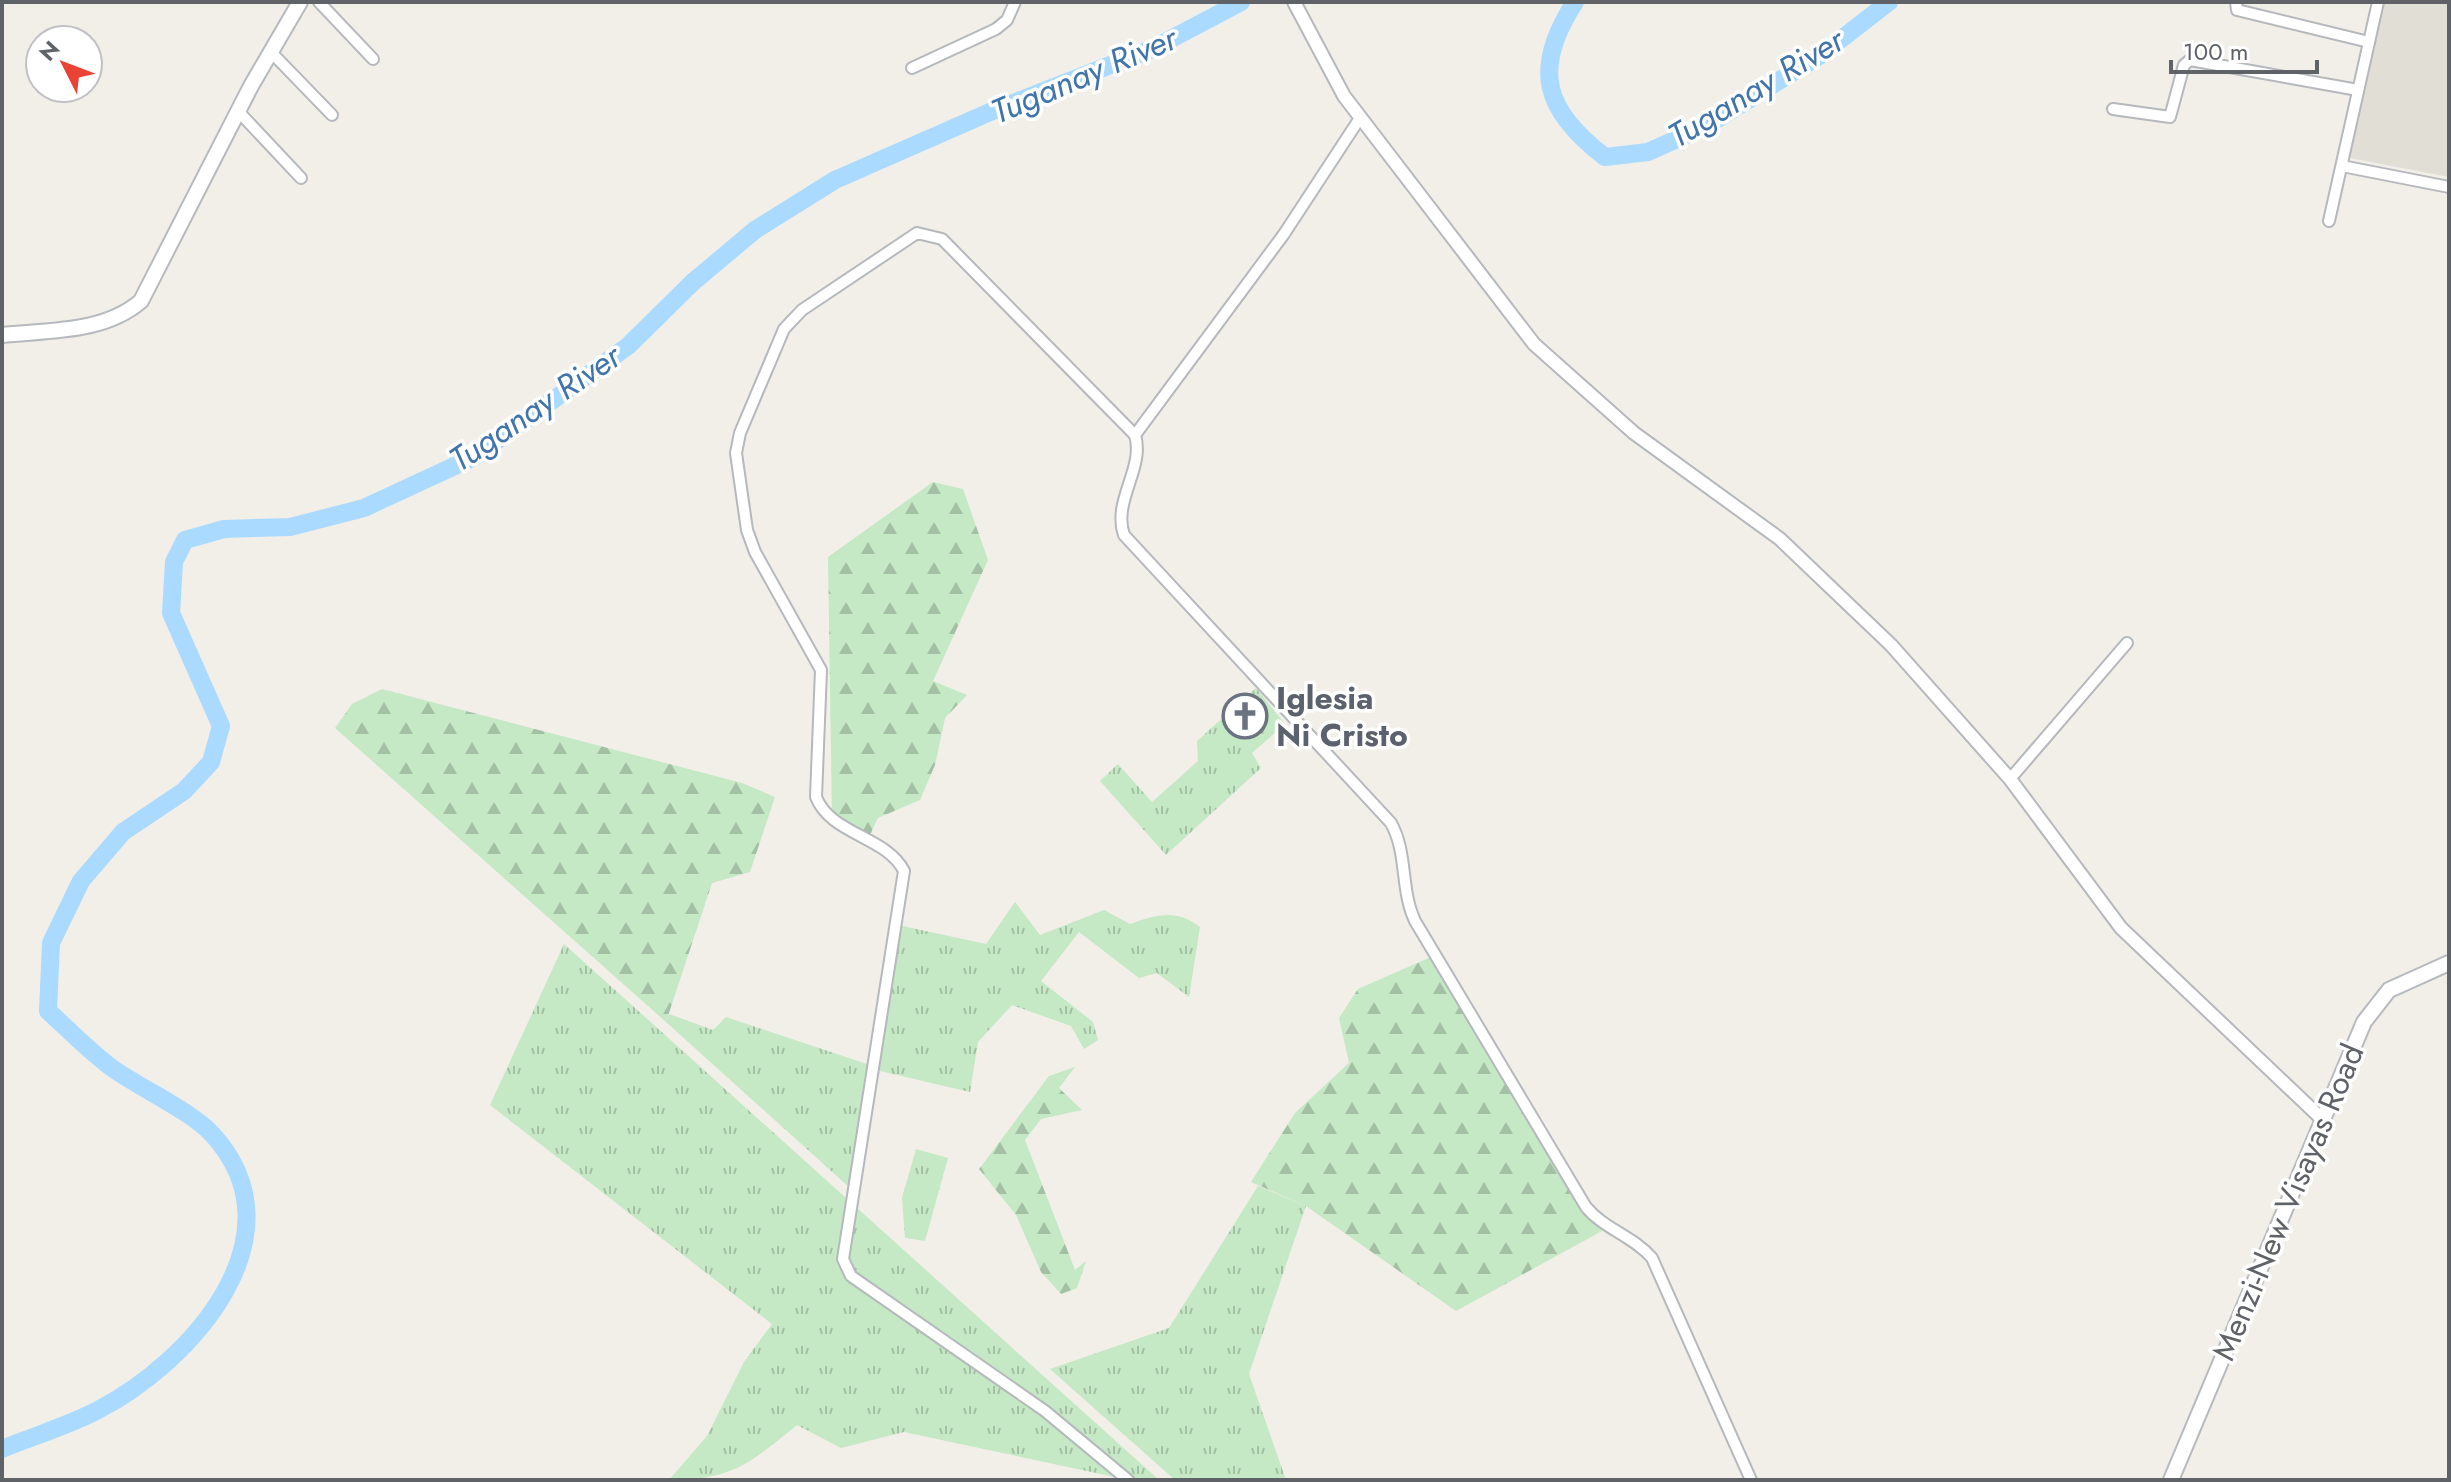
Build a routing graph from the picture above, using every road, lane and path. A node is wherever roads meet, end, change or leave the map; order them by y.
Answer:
1 (300, 2) edge
2 (319, 2) edge
3 (1015, 2) edge
4 (1294, 2) edge
5 (2236, 2) edge
6 (2378, 2) edge
7 (2369, 42) junction
8 (271, 52) junction
9 (373, 59) dead end
10 (912, 68) dead end
11 (2358, 90) junction
12 (2113, 109) dead end
13 (238, 111) junction
14 (332, 115) dead end
15 (1360, 118) junction
16 (2342, 166) junction
17 (301, 178) dead end
18 (2449, 187) edge
19 (2329, 221) dead end
20 (2, 335) edge
21 (1135, 435) junction
22 (2127, 643) dead end
23 (2010, 779) junction
24 (2449, 963) edge
25 (2323, 1120) junction
26 (1128, 1480) edge
27 (1751, 1480) edge
28 (2171, 1480) edge

1 - 8 main road
2 - 9 street
3 - 10 street
4 - 15 street
5 - 7 street
6 - 7 street
7 - 11 street
8 - 13 main road
8 - 14 street
11 - 12 street
11 - 16 street
13 - 17 street
13 - 20 main road
15 - 21 street
15 - 23 street
16 - 18 street
16 - 19 street
21 - 26 street
21 - 27 street
22 - 23 street
23 - 25 street
24 - 25 main road, Menzi-New Visayas Road
25 - 28 main road, Menzi-New Visayas Road

